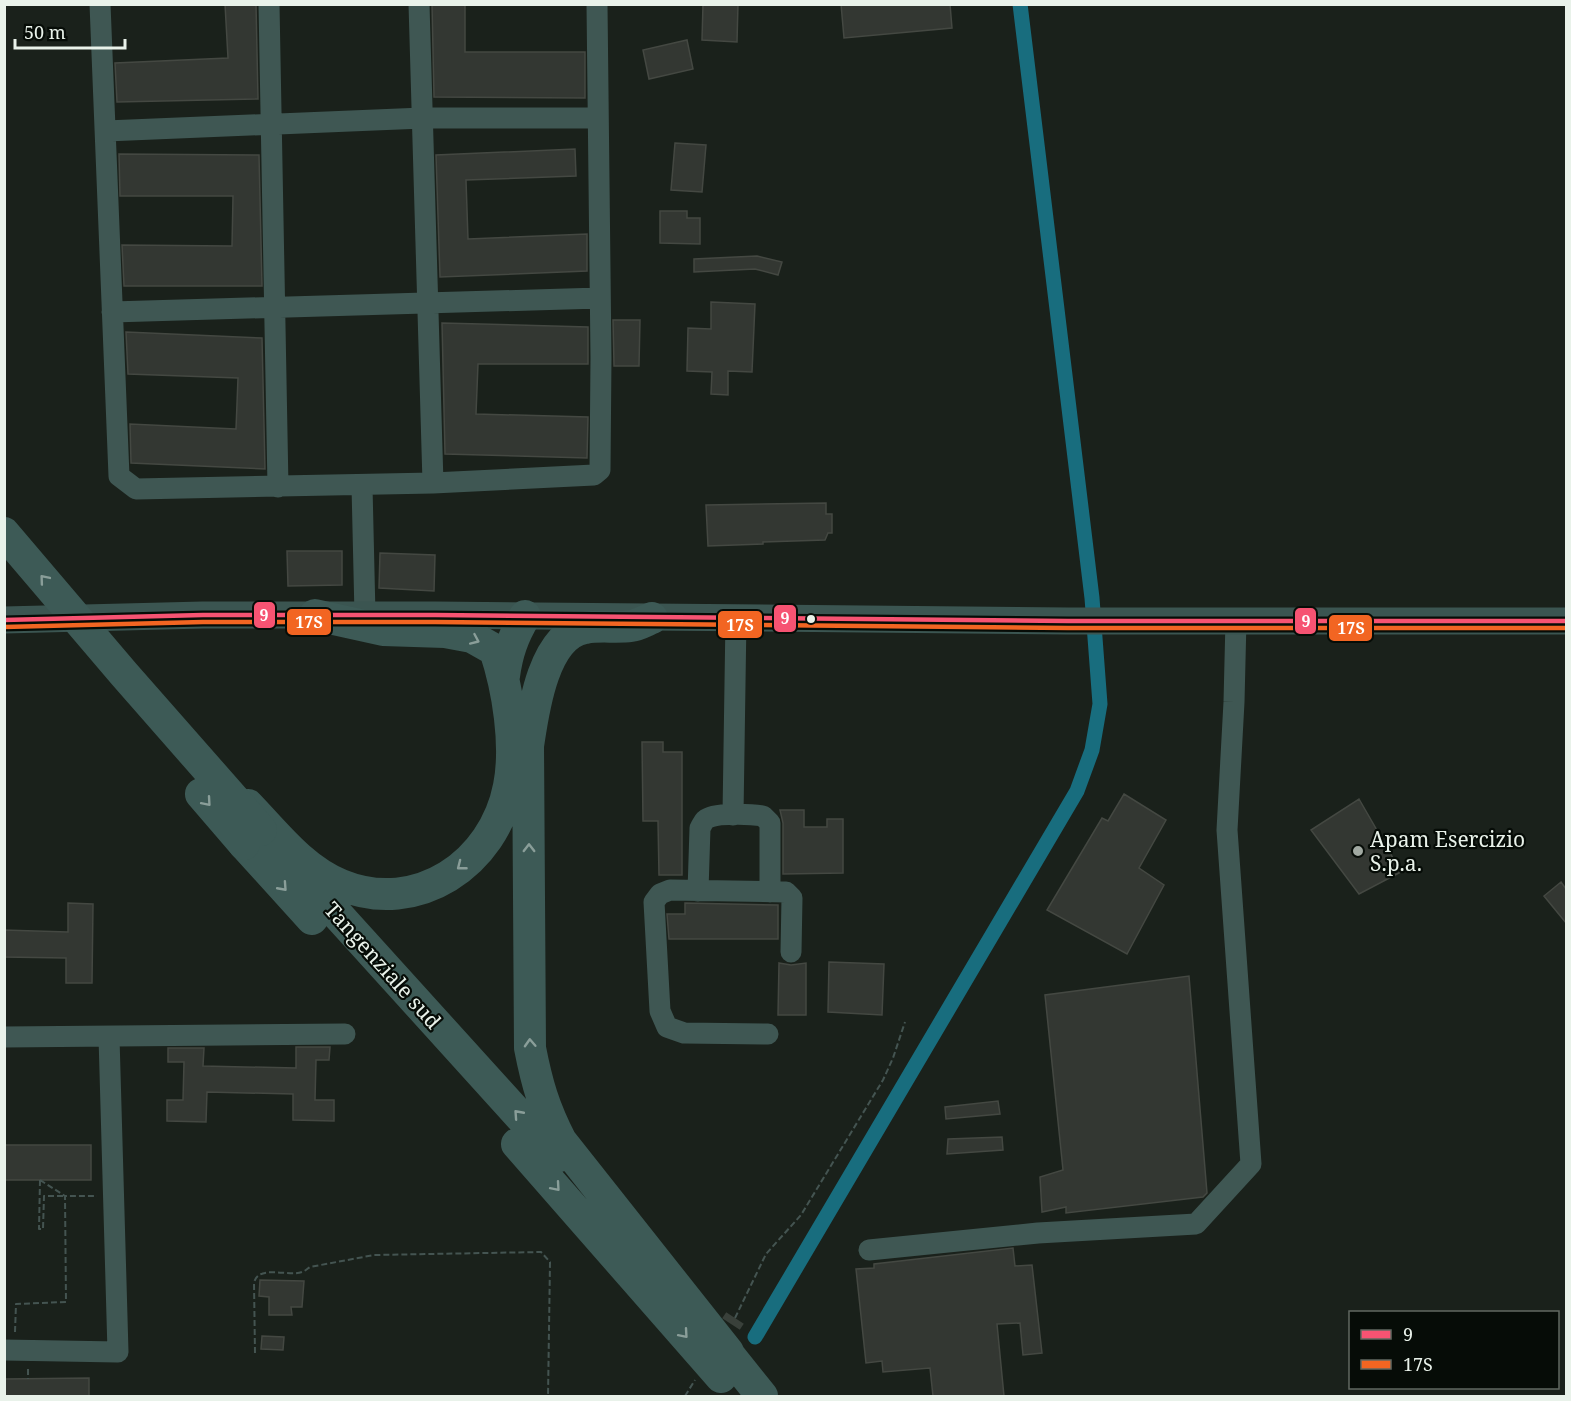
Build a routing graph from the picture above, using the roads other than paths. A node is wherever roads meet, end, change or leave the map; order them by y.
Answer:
1 (100, 4) edge
2 (269, 4) edge
3 (419, 4) edge
4 (597, 4) edge
5 (423, 118) junction
6 (598, 118) junction
7 (272, 125) junction
8 (105, 131) junction
9 (600, 298) junction
10 (428, 303) junction
11 (275, 307) junction
12 (112, 312) junction
13 (433, 483) junction
14 (362, 486) junction
15 (278, 487) junction
16 (4, 533) edge
17 (4, 566) edge
18 (315, 615) junction
19 (365, 615) junction
20 (525, 616) junction
21 (652, 618) junction
22 (736, 618) junction
23 (13, 620) edge
24 (1236, 620) junction
25 (1566, 621) edge
26 (504, 676) junction
27 (541, 677) junction
28 (733, 815) junction
29 (257, 833) junction
30 (698, 891) junction
31 (770, 892) junction
32 (790, 952) dead end
33 (345, 1034) dead end
34 (768, 1034) dead end
35 (110, 1037) junction
36 (4, 1038) edge
37 (869, 1250) dead end
38 (10, 1345) edge
39 (728, 1352) junction
40 (736, 1396) edge
41 (762, 1396) edge

1 - 8 street
2 - 7 street
3 - 5 street
4 - 6 street
5 - 6 street
5 - 7 street
5 - 10 street
6 - 9 street
7 - 8 street
7 - 11 street
8 - 12 street
9 - 10 street
9 - 13 street
10 - 11 street
10 - 13 street
11 - 12 street
11 - 15 street
12 - 15 street
13 - 14 street
14 - 15 street
14 - 19 street
29 -> 16 highway, Tangenziale sud, bridge
17 -> 29 highway, Tangenziale sud, bridge
18 - 19 main road
18 - 23 main road
18 -> 26 highway
19 - 20 main road
20 - 21 main road
20 - 26 highway
20 - 27 highway
21 - 22 main road
21 - 27 highway
22 - 24 main road
22 - 28 street
24 - 25 main road
24 - 37 street
26 -> 29 highway
39 -> 27 highway
28 - 30 street
28 - 31 street
39 -> 29 highway, Tangenziale sud
29 -> 40 highway, Tangenziale sud
30 - 31 street
30 - 34 street
31 - 32 street
33 - 35 street
35 - 36 street
35 - 38 street
39 - 41 highway, Tangenziale sud

